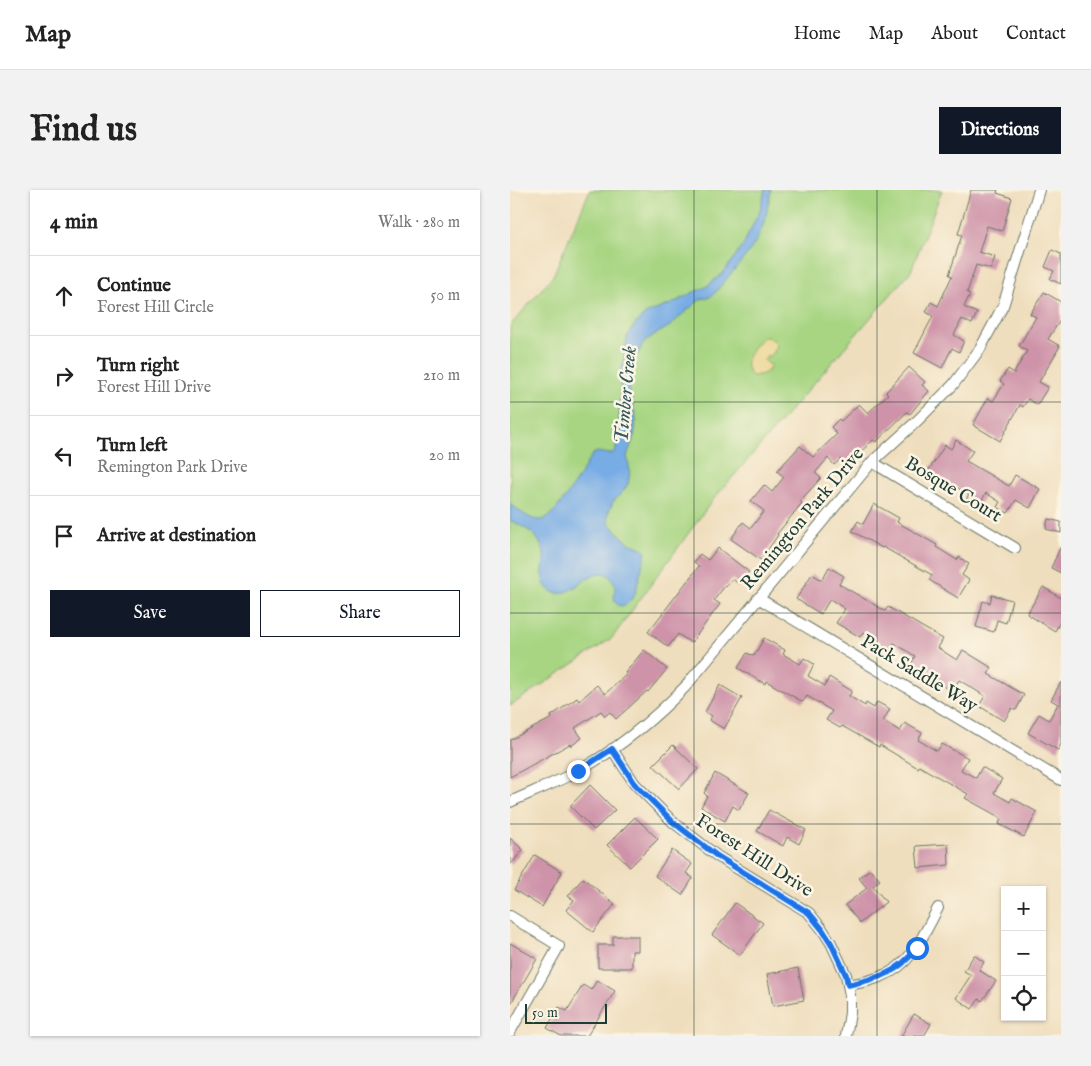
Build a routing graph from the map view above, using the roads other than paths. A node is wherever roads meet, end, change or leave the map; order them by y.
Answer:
1 (1039, 190) edge
2 (872, 462) junction
3 (1015, 548) dead end
4 (758, 598) junction
5 (612, 749) junction
6 (1061, 780) edge
7 (510, 802) edge
8 (938, 908) dead end
9 (510, 916) edge
10 (848, 985) junction
11 (510, 1032) edge
12 (846, 1036) edge

1 - 2 street, Remington Park Drive
2 - 3 street, Bosque Court
2 - 4 street, Remington Park Drive
4 - 5 street, Remington Park Drive
4 - 6 street, Pack Saddle Way
5 - 7 street, Remington Park Drive
5 - 10 street, Forest Hill Drive
8 - 10 street
9 - 11 street
10 - 12 street, Forest Hill Drive

